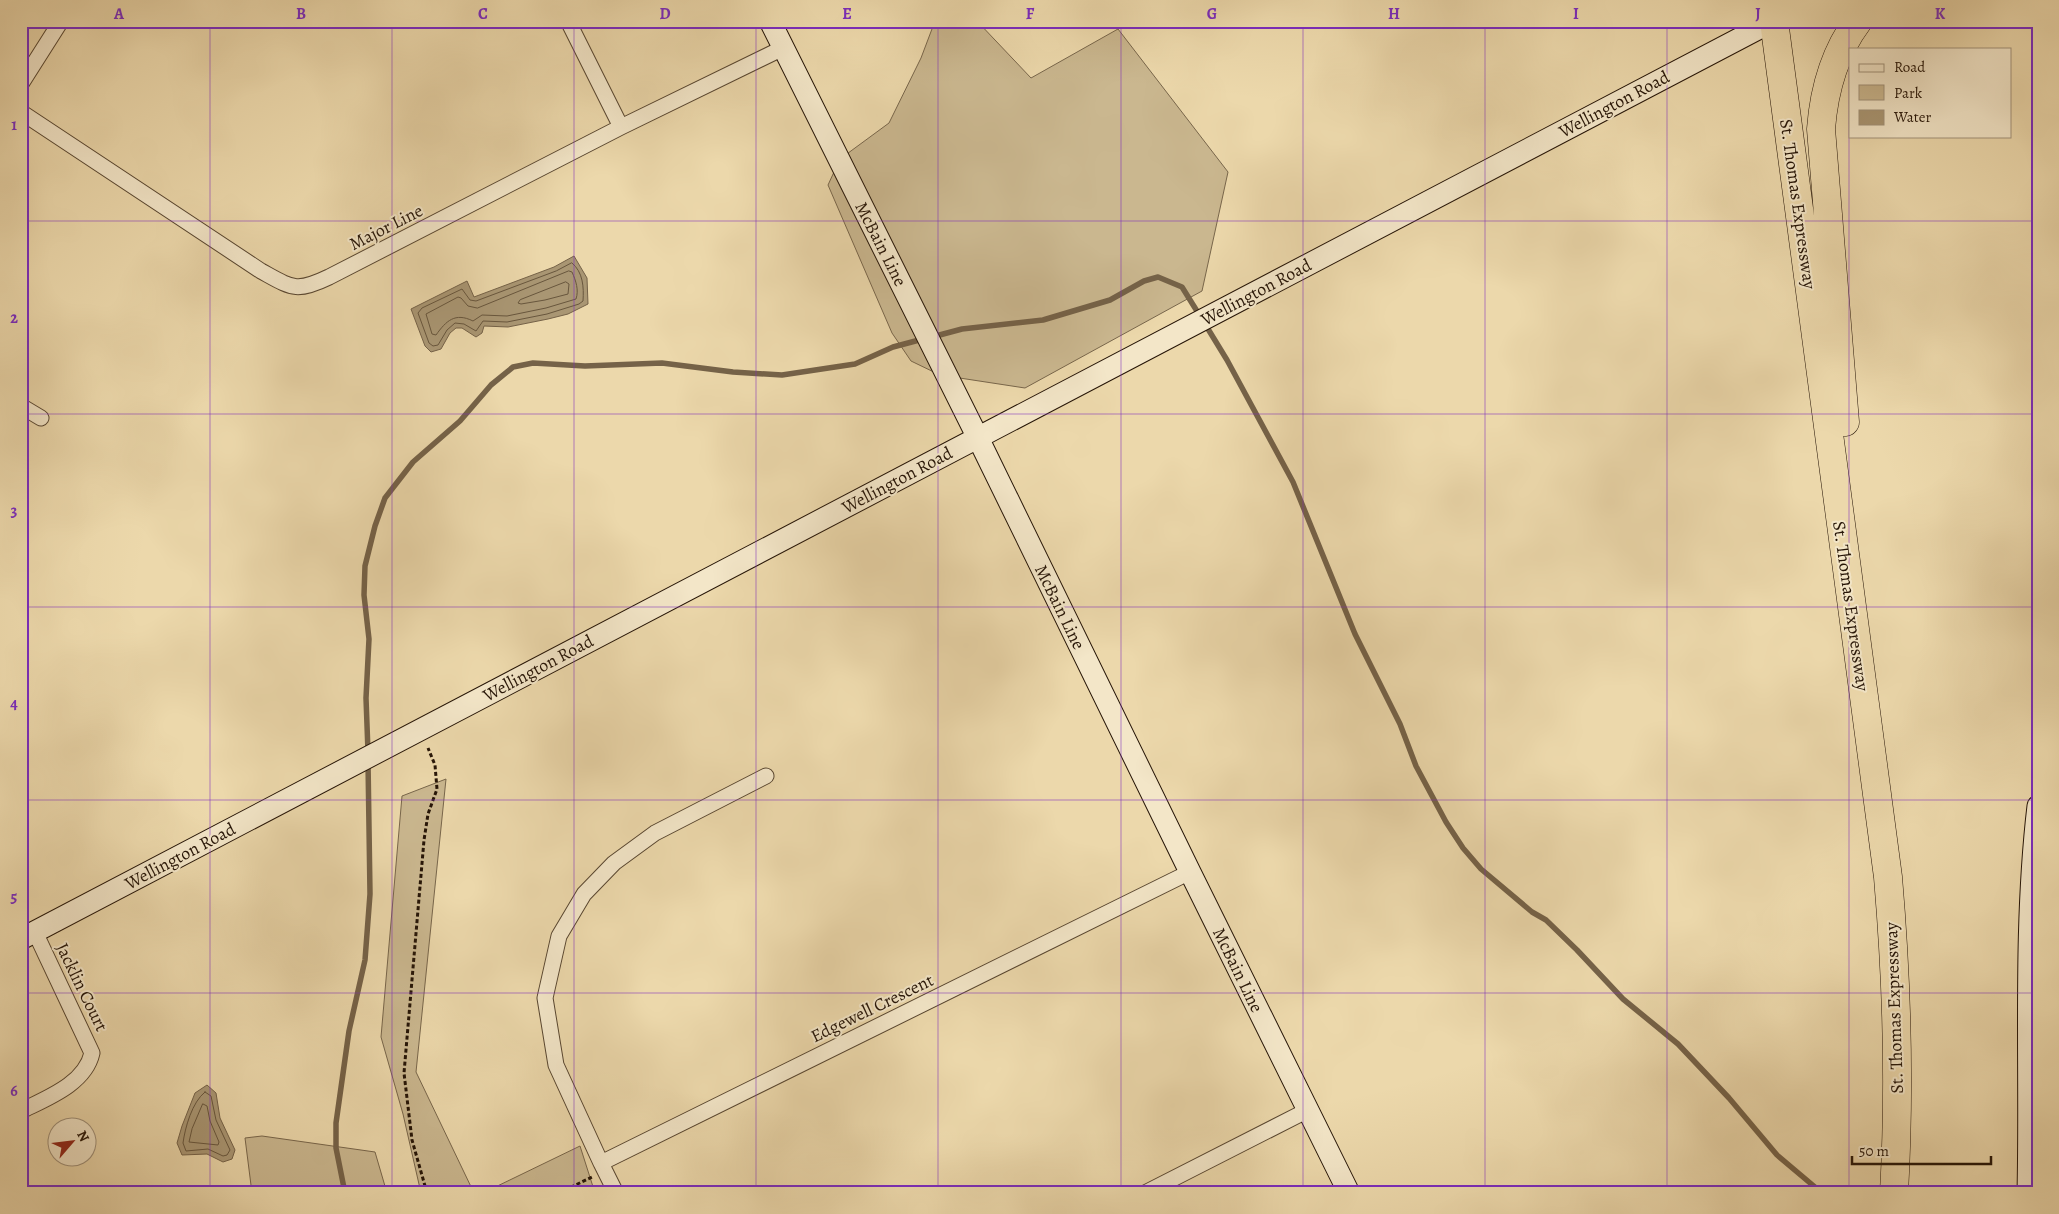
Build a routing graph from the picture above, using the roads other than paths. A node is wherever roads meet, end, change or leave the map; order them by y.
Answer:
1 (61, 21) edge
2 (568, 21) edge
3 (770, 21) edge
4 (1774, 21) edge
5 (1858, 21) edge
6 (783, 48) junction
7 (21, 84) edge
8 (21, 112) edge
9 (622, 127) junction
10 (21, 406) edge
11 (41, 418) dead end
12 (978, 438) junction
13 (1873, 770) junction
14 (766, 776) dead end
15 (2038, 806) edge
16 (1190, 872) junction
17 (28, 936) edge
18 (1308, 1110) junction
19 (21, 1111) edge
20 (603, 1167) junction
21 (616, 1193) edge
22 (1145, 1193) edge
23 (1349, 1193) edge
24 (1894, 1193) edge
25 (2028, 1193) edge

1 - 7 street
2 - 9 street
3 - 6 main road, McBain Line
4 - 12 main road, Wellington Road
4 - 13 highway, St. Thomas Expressway
5 - 13 highway
6 - 9 street, Major Line
6 - 12 main road, McBain Line
8 - 9 street, Major Line
10 - 11 street
12 - 16 main road, McBain Line
12 - 17 main road, Wellington Road
13 - 24 highway, St. Thomas Expressway
14 - 20 street
15 - 25 main road
16 - 18 main road, McBain Line
16 - 20 street, Edgewell Crescent
17 - 19 street, Jacklin Court
18 - 22 street
18 - 23 main road, McBain Line
20 - 21 street

